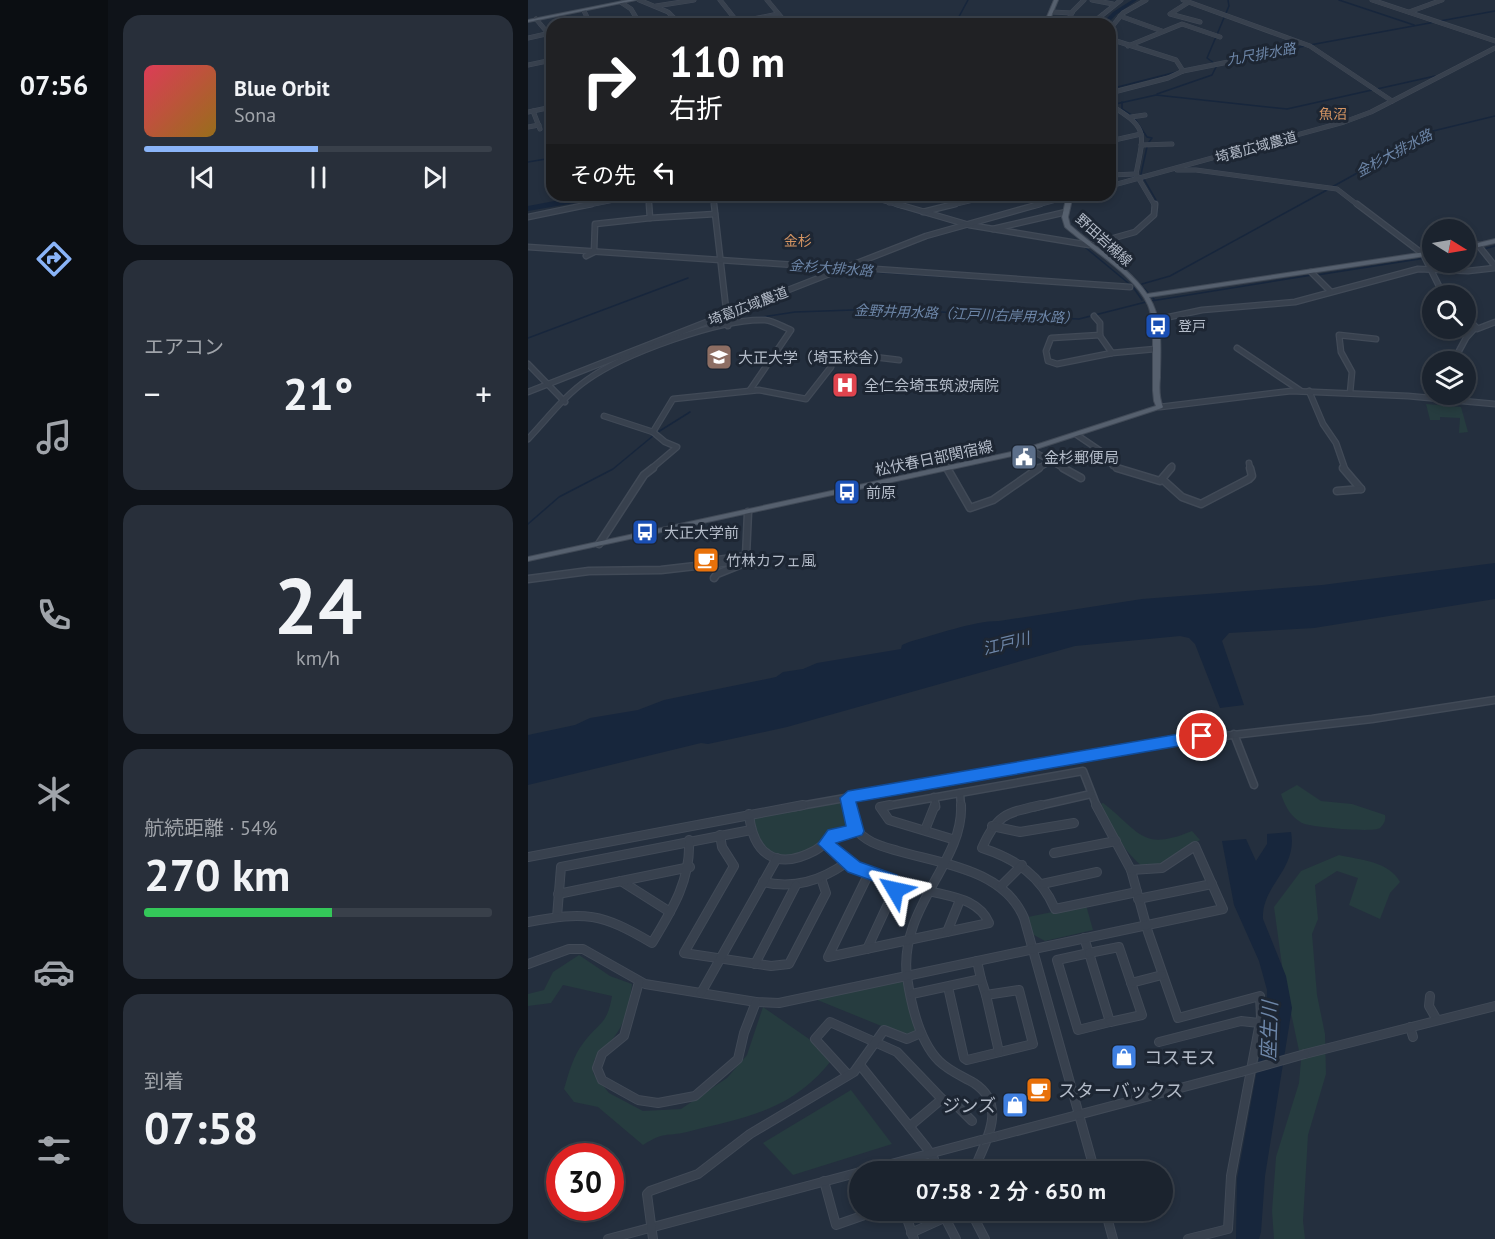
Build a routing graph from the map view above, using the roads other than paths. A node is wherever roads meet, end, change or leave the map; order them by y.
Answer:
1 (634, 0) edge
2 (639, 0) edge
3 (694, 0) edge
4 (720, 0) edge
5 (766, 0) edge
6 (1056, 0) edge
7 (1084, 0) edge
8 (1092, 0) edge
9 (1121, 0) edge
10 (1146, 0) edge
11 (1183, 0) edge
12 (1372, 0) edge
13 (1442, 0) edge
14 (1104, 1) edge
15 (618, 2) edge
16 (1189, 2) junction
17 (1113, 4) junction
18 (655, 7) junction
19 (584, 11) junction
20 (1052, 12) junction
21 (1409, 12) junction
22 (1072, 13) junction
23 (778, 14) junction
24 (1120, 16) junction
25 (588, 18) edge
26 (636, 18) edge
27 (674, 18) edge
28 (734, 18) edge
29 (760, 18) edge
30 (782, 18) edge
31 (1049, 18) edge
32 (1069, 18) edge
33 (1098, 18) edge
34 (536, 19) junction
35 (1189, 20) junction
36 (528, 21) edge
37 (1116, 21) edge
38 (1200, 22) dead end
39 (1184, 24) junction
40 (1162, 32) junction
41 (546, 34) joint
42 (1220, 37) dead end
43 (528, 38) edge
44 (1116, 41) edge
45 (1495, 41) edge
46 (1128, 46) junction
47 (1495, 48) edge
48 (1269, 54) dead end
49 (546, 61) edge
50 (528, 65) edge
51 (1183, 71) junction
52 (1116, 91) edge
53 (1392, 101) junction
54 (546, 108) edge
55 (1116, 109) edge
56 (531, 111) edge
57 (1120, 111) junction
58 (1116, 112) edge
59 (1145, 115) dead end
60 (1131, 117) junction
61 (528, 127) edge
62 (1141, 134) junction
63 (1116, 140) edge
64 (1172, 144) dead end
65 (1141, 145) junction
66 (1171, 169) junction
67 (1116, 176) edge
68 (1137, 176) junction
69 (1116, 184) edge
70 (610, 201) edge
71 (649, 201) edge
72 (714, 201) edge
73 (882, 201) edge
74 (896, 201) edge
75 (970, 201) edge
76 (1049, 201) edge
77 (1069, 201) edge
78 (888, 203) junction
79 (1066, 212) junction
80 (922, 213) junction
81 (715, 214) junction
82 (528, 217) edge
83 (650, 218) junction
84 (965, 224) junction
85 (993, 229) junction
86 (1495, 241) edge
87 (1478, 245) joint
88 (1089, 246) junction
89 (528, 247) edge
90 (594, 252) junction
91 (1422, 253) edge
92 (1422, 254) edge
93 (586, 256) dead end
94 (720, 260) junction
95 (1495, 267) edge
96 (845, 268) junction
97 (1476, 268) edge
98 (1422, 270) edge
99 (1311, 272) junction
100 (1130, 286) dead end
101 (1330, 291) junction
102 (1149, 299) junction
103 (726, 314) junction
104 (1095, 317) dead end
105 (1155, 320) junction
106 (1495, 322) edge
107 (728, 324) junction
108 (1476, 327) edge
109 (1100, 335) junction
110 (1376, 339) dead end
111 (1155, 348) junction
112 (1237, 348) dead end
113 (1112, 353) junction
114 (866, 356) dead end
115 (898, 360) dead end
116 (528, 364) edge
117 (831, 367) dead end
118 (547, 385) junction
119 (750, 390) junction
120 (1301, 391) junction
121 (1309, 391) junction
122 (528, 392) edge
123 (1350, 393) junction
124 (1422, 396) edge
125 (563, 401) junction
126 (1476, 401) edge
127 (1495, 404) edge
128 (1160, 407) junction
129 (604, 416) dead end
130 (654, 433) junction
131 (1077, 435) junction
132 (528, 439) edge
133 (1031, 450) junction
134 (1051, 461) junction
135 (1249, 463) dead end
136 (1172, 466) dead end
137 (947, 468) junction
138 (1081, 478) dead end
139 (1161, 479) junction
140 (1337, 491) dead end
141 (748, 512) junction
142 (599, 544) junction
143 (528, 559) edge
144 (747, 561) junction
145 (718, 564) junction
146 (756, 564) dead end
147 (714, 578) dead end
148 (528, 579) edge
149 (1495, 700) edge
150 (1234, 734) junction
151 (1254, 785) dead end
152 (960, 793) junction
153 (1091, 794) junction
154 (934, 797) junction
155 (848, 802) junction
156 (749, 814) junction
157 (1074, 823) dead end
158 (992, 826) junction
159 (750, 830) junction
160 (925, 830) junction
161 (856, 831) junction
162 (720, 835) junction
163 (952, 839) junction
164 (689, 840) junction
165 (1116, 841) junction
166 (826, 844) junction
167 (1054, 853) dead end
168 (528, 857) edge
169 (777, 858) junction
170 (934, 862) junction
171 (846, 863) junction
172 (1022, 865) junction
173 (690, 867) junction
174 (1131, 870) junction
175 (1097, 872) dead end
176 (869, 873) junction
177 (821, 878) junction
178 (621, 881) junction
179 (763, 882) junction
180 (1042, 884) junction
181 (1212, 884) junction
182 (796, 885) junction
183 (1001, 886) junction
184 (929, 891) junction
185 (558, 894) junction
186 (1138, 895) junction
187 (960, 900) junction
188 (670, 912) junction
189 (557, 917) junction
190 (528, 922) edge
191 (1145, 925) junction
192 (947, 932) junction
193 (1084, 938) junction
194 (907, 940) junction
195 (867, 948) junction
196 (1032, 950) junction
197 (1089, 953) junction
198 (720, 958) junction
199 (977, 961) junction
200 (528, 964) edge
201 (755, 964) junction
202 (1162, 975) junction
203 (908, 976) junction
204 (981, 980) junction
205 (639, 982) junction
206 (1131, 982) junction
207 (948, 987) junction
208 (701, 993) junction
209 (912, 994) junction
210 (986, 995) junction
211 (1430, 996) dead end
212 (756, 1002) junction
213 (1495, 1006) edge
214 (1437, 1020) junction
215 (1110, 1022) junction
216 (1259, 1023) junction
217 (1410, 1027) junction
218 (921, 1033) junction
219 (1413, 1037) dead end
220 (877, 1040) junction
221 (1159, 1042) dead end
222 (999, 1052) junction
223 (860, 1065) junction
224 (848, 1075) junction
225 (942, 1099) junction
226 (1079, 1114) junction
227 (972, 1121) dead end
228 (910, 1126) junction
229 (930, 1153) junction
230 (901, 1161) edge
231 (932, 1161) edge
232 (977, 1161) edge
233 (1092, 1161) edge
234 (849, 1175) edge
235 (824, 1181) junction
236 (849, 1220) edge
237 (907, 1221) edge
238 (932, 1221) edge
239 (946, 1221) edge
240 (976, 1221) edge
241 (1109, 1221) edge
242 (651, 1228) junction
243 (912, 1236) edge
244 (608, 1239) edge
245 (653, 1239) edge
246 (956, 1239) edge
247 (985, 1239) edge
248 (1113, 1239) edge
249 (1188, 1239) edge

1 - 15 main road
2 - 18 street
3 - 18 street
4 - 28 street
5 - 23 street
6 - 20 main road
7 - 22 street
8 - 14 street
9 - 17 street
10 - 24 street
11 - 16 street
12 - 21 street
13 - 21 street
14 - 17 street
15 - 19 main road
15 - 26 street
16 - 35 street
16 - 53 street
17 - 33 street
18 - 27 street
19 - 25 street
19 - 34 main road
20 - 22 street
20 - 31 main road
21 - 45 street
22 - 32 street
23 - 29 street
23 - 30 street
24 - 37 street
24 - 40 street
34 - 36 main road
34 - 41 street
35 - 38 street
35 - 39 street
39 - 40 street
39 - 42 street
40 - 46 street
41 - 43 street
44 - 46 street
46 - 51 street
47 - 53 street, 埼葛広域農道
48 - 51 street
49 - 50 street
51 - 52 street
53 - 66 street, 埼葛広域農道
54 - 56 street
55 - 57 street
56 - 61 street
57 - 58 street
57 - 60 street
59 - 60 street
60 - 62 street
62 - 63 street
62 - 65 street
64 - 65 street
65 - 68 street
66 - 68 street, 埼葛広域農道
66 - 91 street
67 - 68 street
68 - 69 street, 埼葛広域農道
68 - 88 street
70 - 82 street
71 - 83 street
72 - 81 street
73 - 78 street
74 - 78 street
75 - 80 street
76 - 84 street, 埼葛広域農道
77 - 79 main road, 野田岩槻線
78 - 80 street
79 - 85 street
79 - 88 main road, 野田岩槻線
80 - 84 street
81 - 83 street
81 - 94 street
83 - 90 street
84 - 85 street
84 - 96 street, 埼葛広域農道
85 - 88 street
86 - 87 main road
87 - 95 street
88 - 102 main road, 野田岩槻線
89 - 90 street
90 - 93 street
90 - 94 street
92 - 99 main road
94 - 96 street
94 - 103 street
95 - 97 street
96 - 100 street
96 - 103 street, 埼葛広域農道
98 - 101 street
99 - 101 street
99 - 102 main road
101 - 105 street
102 - 105 main road
103 - 107 street
103 - 118 street, 埼葛広域農道
104 - 109 street
105 - 111 main road
106 - 108 street
107 - 119 street
107 - 125 street
109 - 113 street
109 - 113 street
110 - 123 street
111 - 113 street
111 - 128 main road
112 - 120 street
114 - 115 street
116 - 118 street
117 - 119 street
118 - 122 street, 埼葛広域農道
118 - 125 street
119 - 130 street
120 - 121 street
120 - 128 street
121 - 123 street
121 - 140 street
123 - 124 street
125 - 132 street
126 - 127 street
128 - 131 main road, 松伏春日部関宿線
129 - 130 street
130 - 142 street
131 - 133 main road, 松伏春日部関宿線
131 - 139 street
133 - 134 street
133 - 137 main road, 松伏春日部関宿線
134 - 137 street
134 - 138 street
135 - 139 street
136 - 139 street
137 - 141 main road, 松伏春日部関宿線
141 - 142 main road, 松伏春日部関宿線
141 - 145 street
142 - 143 main road, 松伏春日部関宿線
144 - 145 street
144 - 146 street
144 - 147 street
145 - 148 street
149 - 150 street
150 - 151 street
150 - 155 street
152 - 153 street
152 - 154 street
152 - 163 street
153 - 158 street
153 - 165 street
154 - 160 street
154 - 160 street
155 - 156 street
155 - 161 street
156 - 159 street
156 - 168 street
157 - 158 street
158 - 172 street
159 - 162 street
159 - 169 street
160 - 163 street
161 - 166 street
161 - 170 street
162 - 164 street
162 - 198 street
163 - 170 street
164 - 173 street
164 - 185 street
165 - 167 street
165 - 174 street
166 - 169 street
166 - 171 street
169 - 179 street
170 - 183 street
170 - 184 street
171 - 176 street
171 - 177 street
172 - 180 street
172 - 183 street
173 - 178 street
173 - 188 street
174 - 181 street
174 - 186 street
175 - 180 street
176 - 195 street
176 - 195 street
177 - 182 street
177 - 201 street
178 - 185 street
178 - 188 street
179 - 182 street
179 - 198 street
180 - 186 street
181 - 186 street
181 - 191 street
182 - 201 street
183 - 196 street
184 - 187 street
184 - 194 street
185 - 189 street
186 - 191 street
187 - 192 street
187 - 192 street
188 - 189 street
189 - 190 street
191 - 193 street
191 - 202 street
192 - 194 street
193 - 196 street
193 - 197 street
194 - 195 street
194 - 203 street
196 - 199 street
196 - 226 street
197 - 206 street
197 - 215 street
197 - 215 street
198 - 201 street
198 - 208 street
199 - 203 street
199 - 204 street
200 - 205 street
202 - 206 street
202 - 216 street
203 - 209 street
203 - 212 street
204 - 207 street
204 - 210 street
205 - 208 street
205 - 212 street
206 - 215 street
207 - 209 street
207 - 222 street
208 - 212 street
209 - 218 street
210 - 222 street
210 - 222 street
211 - 214 street
213 - 214 street
214 - 217 street
216 - 221 street
216 - 249 street
217 - 219 street
217 - 226 street, bridge
218 - 220 street
218 - 232 street
220 - 223 street
220 - 224 street
220 - 225 street
223 - 224 street
223 - 228 street
224 - 242 street
225 - 227 street
225 - 228 street
226 - 229 street, bridge
226 - 233 street
228 - 229 street
229 - 230 street
229 - 231 street
234 - 235 street
235 - 236 street
235 - 242 street
237 - 243 street
238 - 243 street
239 - 246 street
240 - 247 street
241 - 248 street
242 - 244 street
242 - 245 street

